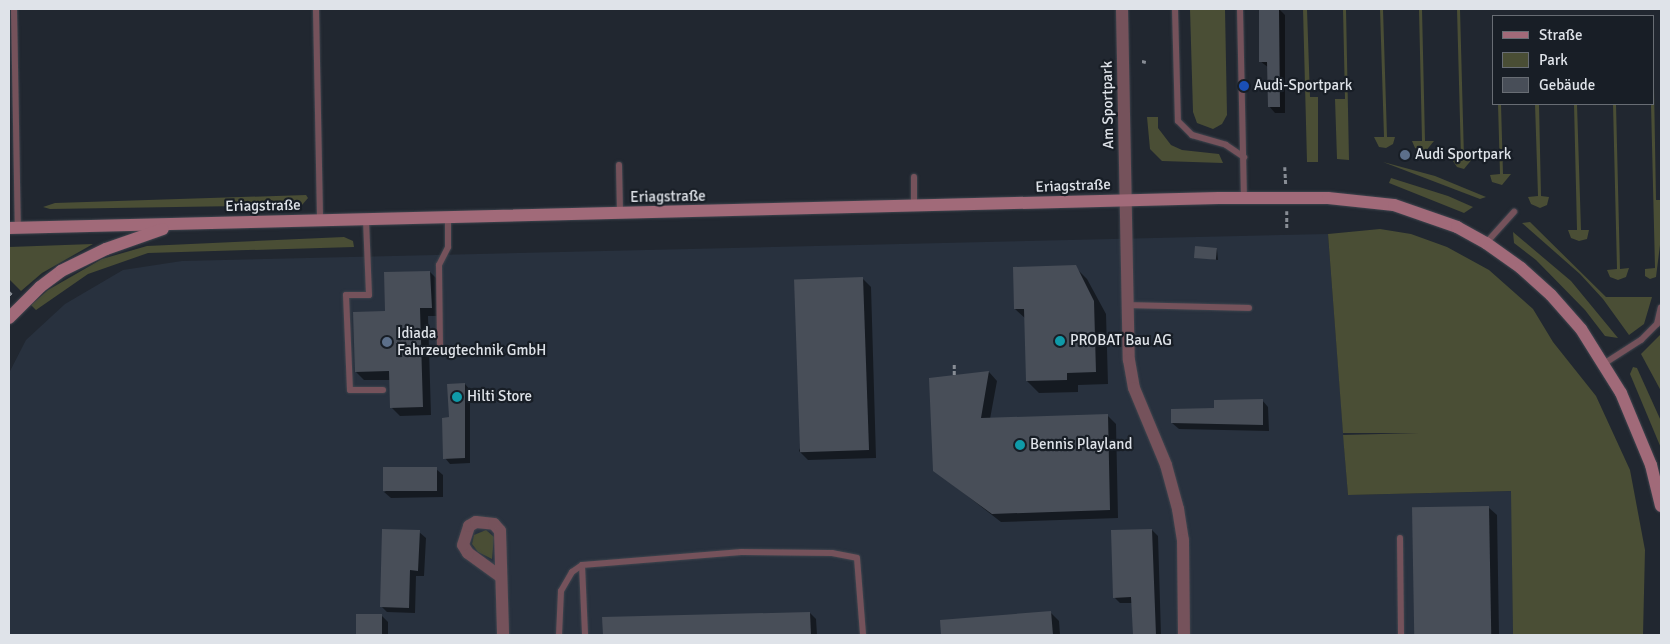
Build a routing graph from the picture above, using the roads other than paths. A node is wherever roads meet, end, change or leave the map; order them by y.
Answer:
1 (14, 9) edge
2 (316, 9) edge
3 (1122, 9) edge
4 (1175, 9) edge
5 (1240, 9) edge
6 (1244, 157) junction
7 (619, 165) dead end
8 (914, 178) dead end
9 (1244, 197) junction
10 (1125, 200) junction
11 (914, 206) junction
12 (1514, 212) dead end
13 (620, 214) junction
14 (448, 218) junction
15 (366, 220) junction
16 (320, 222) junction
17 (175, 225) junction
18 (13, 228) edge
19 (1486, 243) junction
20 (1126, 305) junction
21 (1661, 307) edge
22 (1249, 308) dead end
23 (9, 318) edge
24 (440, 347) dead end
25 (1605, 363) junction
26 (383, 390) dead end
27 (1660, 501) edge
28 (1400, 538) dead end
29 (582, 564) junction
30 (501, 577) dead end
31 (502, 635) edge
32 (559, 635) edge
33 (585, 635) edge
34 (863, 635) edge
35 (1184, 635) edge
36 (1401, 635) edge

1 - 18 lane
2 - 16 lane
3 - 10 street, Am Sportpark
4 - 6 lane
5 - 6 lane
6 - 9 lane
7 - 13 lane
8 - 11 lane
9 - 10 street, Eriagstraße
9 - 19 street, Eriagstraße
10 - 11 street, Eriagstraße
10 - 20 street, Am Sportpark
11 - 13 street, Eriagstraße
12 - 19 lane
13 - 14 street, Eriagstraße
14 - 15 street, Eriagstraße
14 - 24 lane
15 - 16 street, Eriagstraße
15 - 26 lane
16 - 17 street, Eriagstraße
17 - 18 street, Eriagstraße
17 - 23 street
19 - 25 street, Eriagstraße
20 - 22 lane
20 - 35 street, Am Sportpark
21 - 25 lane
25 - 27 street, Eriagstraße
28 - 36 lane
29 - 32 lane
29 - 33 lane
29 - 34 lane
30 - 31 street

